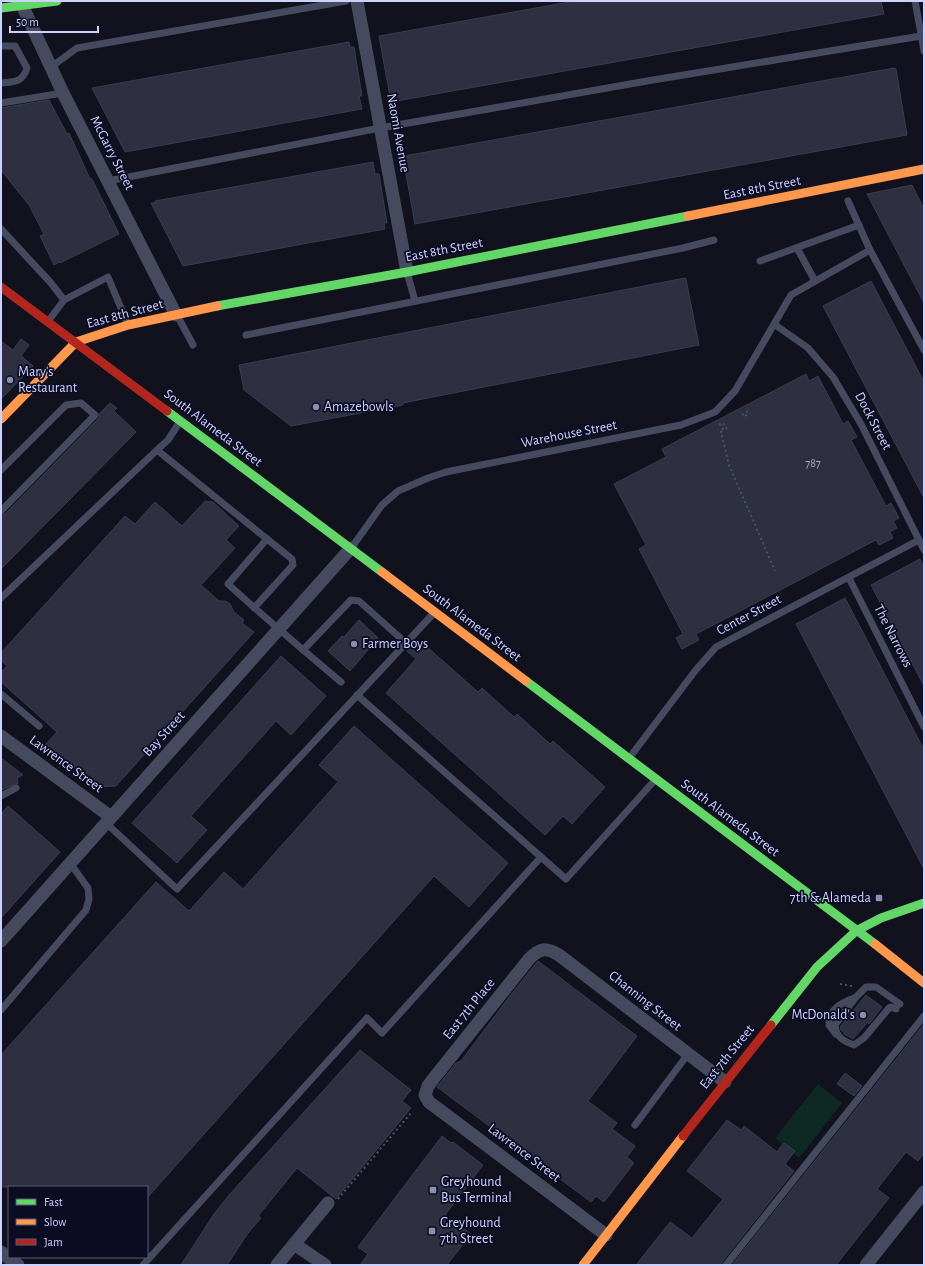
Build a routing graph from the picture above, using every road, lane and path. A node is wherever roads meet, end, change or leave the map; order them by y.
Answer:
1 (57, 1) edge
2 (346, 1) edge
3 (357, 1) edge
4 (914, 1) edge
5 (22, 5) junction
6 (1, 8) edge
7 (921, 36) junction
8 (1, 46) edge
9 (924, 51) edge
10 (51, 67) junction
11 (1, 83) edge
12 (63, 93) junction
13 (1, 103) edge
14 (380, 128) junction
15 (924, 169) edge
16 (108, 181) junction
17 (848, 201) dead end
18 (859, 225) junction
19 (1, 229) edge
20 (714, 240) dead end
21 (797, 248) junction
22 (870, 250) junction
23 (760, 261) dead end
24 (407, 272) junction
25 (815, 281) junction
26 (1, 287) edge
27 (64, 300) junction
28 (415, 301) junction
29 (176, 315) junction
30 (48, 321) junction
31 (774, 324) junction
32 (128, 326) junction
33 (246, 335) dead end
34 (76, 342) junction
35 (193, 345) dead end
36 (924, 350) edge
37 (749, 412) dead end
38 (743, 416) dead end
39 (1, 419) edge
40 (181, 421) junction
41 (727, 429) dead end
42 (157, 450) junction
43 (1, 470) edge
44 (1, 511) edge
45 (267, 539) junction
46 (919, 540) junction
47 (351, 548) junction
48 (924, 550) edge
49 (775, 571) dead end
50 (849, 578) junction
51 (1, 598) edge
52 (254, 608) junction
53 (435, 612) junction
54 (278, 630) junction
55 (406, 643) junction
56 (303, 650) junction
57 (341, 682) dead end
58 (1, 694) edge
59 (357, 695) junction
60 (39, 726) dead end
61 (924, 727) edge
62 (1, 736) edge
63 (629, 759) junction
64 (656, 779) junction
65 (16, 788) dead end
66 (1, 796) edge
67 (109, 820) junction
68 (541, 857) junction
69 (70, 863) junction
70 (924, 903) edge
71 (856, 931) junction
72 (1, 941) edge
73 (544, 950) joint
74 (924, 983) edge
75 (840, 984) dead end
76 (852, 986) dead end
77 (1, 1010) edge
78 (924, 1016) edge
79 (838, 1036) joint
80 (688, 1054) junction
81 (725, 1082) junction
82 (425, 1095) joint
83 (411, 1113) dead end
84 (635, 1125) dead end
85 (924, 1192) edge
86 (328, 1203) joint
87 (606, 1235) junction
88 (294, 1244) junction
89 (9, 1258) edge
90 (18, 1265) edge
91 (143, 1265) edge
92 (277, 1265) edge
93 (325, 1265) edge
94 (583, 1265) edge
95 (726, 1265) edge
96 (866, 1265) edge

1 - 5 main road
2 - 10 lane
3 - 14 street, Naomi Avenue
4 - 7 lane
5 - 6 main road
5 - 10 street, McGarry Street
7 - 9 lane
7 - 14 lane
8 - 11 lane
10 - 12 street, McGarry Street
12 - 13 lane
12 - 16 street, McGarry Street
14 - 16 lane
14 - 24 street, Naomi Avenue
15 - 24 main road, East 8th Street
16 - 29 street, McGarry Street
17 - 18 lane
18 - 21 lane
18 - 22 lane
19 - 27 lane
20 - 28 lane
21 - 23 lane
21 - 25 lane
22 - 25 lane, Warehouse Street
22 - 36 lane
24 - 28 lane
24 - 29 main road, East 8th Street
25 - 31 lane, Warehouse Street
26 - 30 main road, South Alameda Street
27 - 30 lane
27 - 32 lane
28 - 33 lane
29 - 32 main road, East 8th Street
29 - 35 lane
30 - 34 main road, South Alameda Street
31 - 46 lane, Dock Street
31 - 47 lane, Warehouse Street
32 - 34 main road, East 8th Street
34 - 39 main road, East 8th Street
34 - 40 main road, South Alameda Street
37 - 38 path
40 - 42 lane
40 - 47 main road, South Alameda Street
41 - 49 path
42 - 45 lane
42 - 51 lane
43 - 44 lane
45 - 52 lane
45 - 52 lane
46 - 48 lane, Dock Street
46 - 50 lane, Center Street
47 - 53 main road, South Alameda Street
47 - 54 street, Bay Street
50 - 61 lane, The Narrows
50 - 63 lane, Center Street
52 - 54 lane
53 - 55 lane
53 - 63 main road, South Alameda Street
54 - 56 lane
54 - 67 street, Bay Street
55 - 56 lane
55 - 59 lane
56 - 57 lane
58 - 60 lane
59 - 67 lane
59 - 68 lane
62 - 67 street, Lawrence Street
63 - 64 main road, South Alameda Street
64 - 68 lane
64 - 71 main road, South Alameda Street
65 - 66 lane
67 - 69 street, Bay Street
68 - 91 lane
69 - 72 street, Bay Street
69 - 77 lane
70 - 71 main road, East 7th Street
71 - 74 main road, South Alameda Street
71 - 81 main road, East 7th Street
73 - 80 street, Channing Street
73 - 82 street, East 7th Place
75 - 76 path
78 - 95 lane
79 - 79 lane
80 - 81 street, Channing Street
80 - 84 lane
81 - 87 main road, East 7th Street
82 - 87 street, Lawrence Street
83 - 86 path
85 - 96 street
86 - 88 street
87 - 94 main road, East 7th Street
88 - 92 street
88 - 93 street
89 - 90 street

